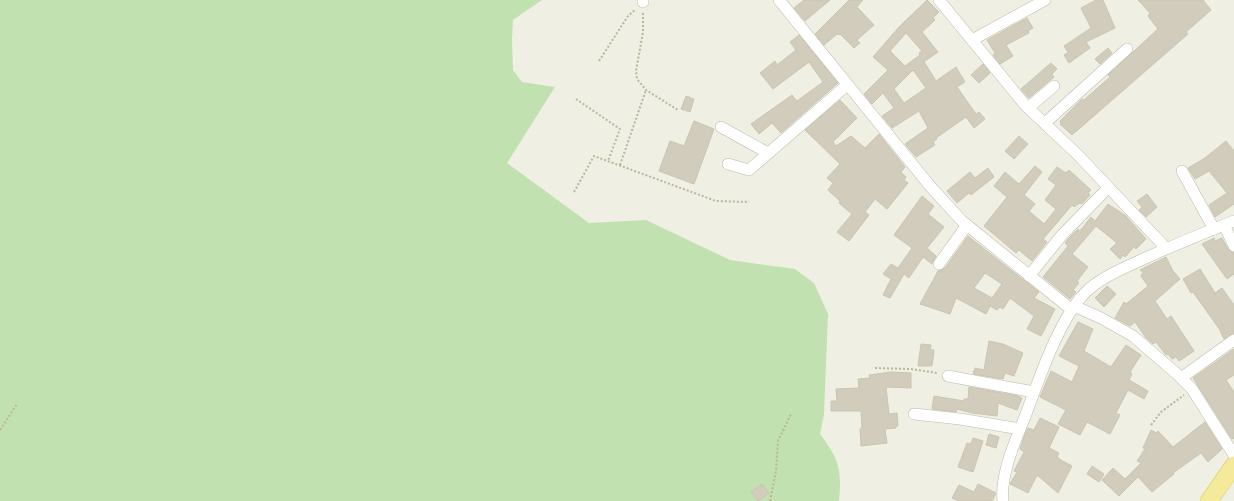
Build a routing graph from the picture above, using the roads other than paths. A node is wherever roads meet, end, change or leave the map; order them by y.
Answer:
1 (779, 0) edge
2 (939, 0) edge
3 (1045, 0) edge
4 (972, 40) junction
5 (1127, 49) dead end
6 (847, 85) junction
7 (1054, 86) dead end
8 (1028, 108) junction
9 (1045, 123) junction
10 (721, 127) dead end
11 (768, 153) junction
12 (728, 164) dead end
13 (1182, 171) dead end
14 (1108, 188) junction
15 (967, 225) junction
16 (1224, 225) edge
17 (1234, 246) edge
18 (1166, 248) junction
19 (939, 264) dead end
20 (1029, 276) junction
21 (1073, 308) junction
22 (1234, 340) edge
23 (948, 376) road end
24 (1181, 378) junction
25 (1034, 392) junction
26 (914, 414) dead end
27 (1020, 429) junction
28 (1234, 455) edge
29 (1234, 465) edge
30 (1003, 501) edge
31 (1209, 501) edge

1 - 6 street
2 - 4 street
3 - 4 street
4 - 8 street
5 - 9 street
6 - 11 street
6 - 15 street
7 - 8 street
8 - 9 street
9 - 14 street
10 - 11 street
11 - 12 street
13 - 16 street
14 - 18 street
14 - 20 street
15 - 19 street
15 - 20 street
16 - 17 street
16 - 18 street
18 - 21 street
20 - 21 street
21 - 24 street
21 - 25 street
22 - 24 street
23 - 25 street
24 - 28 street
25 - 27 street
26 - 27 street
27 - 30 street
29 - 31 main road

